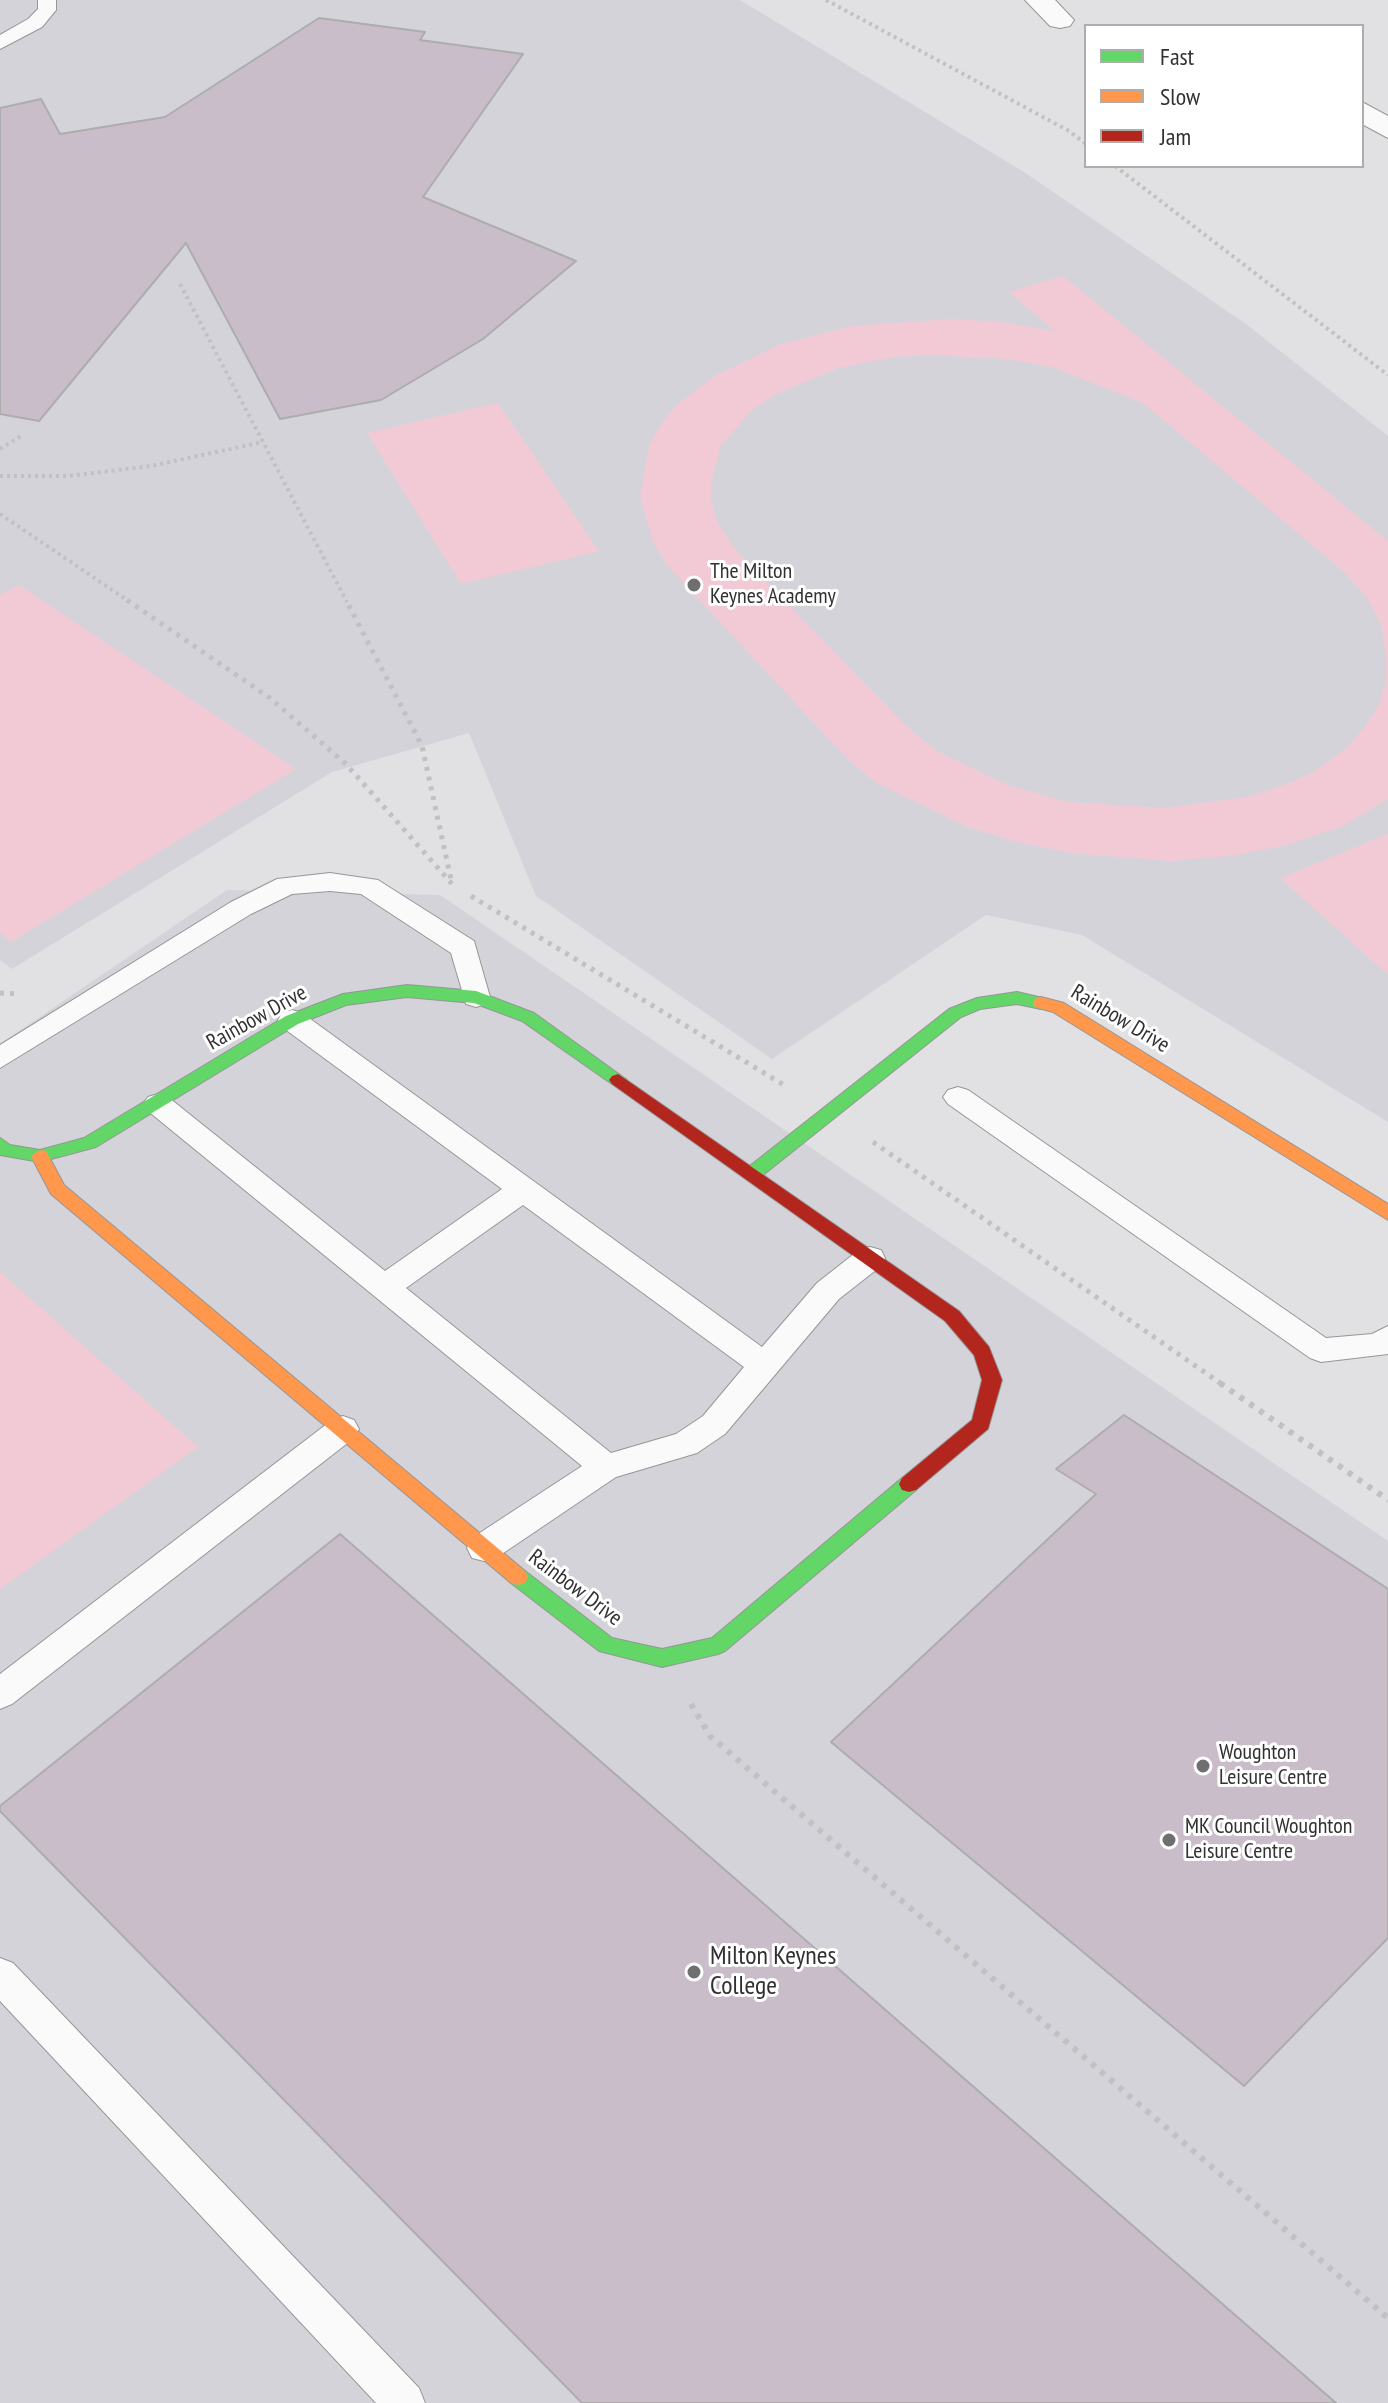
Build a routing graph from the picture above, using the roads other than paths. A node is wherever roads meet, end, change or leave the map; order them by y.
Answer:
1 (47, 0) edge
2 (1039, 0) edge
3 (1060, 20) dead end
4 (0, 43) edge
5 (1364, 112) edge
6 (1388, 129) edge
7 (476, 997) junction
8 (292, 1020) junction
9 (0, 1058) edge
10 (958, 1097) dead end
11 (158, 1104) junction
12 (0, 1144) edge
13 (40, 1156) junction
14 (752, 1174) junction
15 (524, 1189) junction
16 (1388, 1213) edge
17 (870, 1258) junction
18 (384, 1288) junction
19 (1388, 1338) edge
20 (764, 1365) junction
21 (343, 1429) junction
22 (606, 1467) junction
23 (484, 1548) junction
24 (0, 1694) edge
25 (0, 1975) edge
26 (404, 2403) edge

1 - 4 lane
2 - 3 street
5 - 6 street
7 - 8 street, Rainbow Drive
7 - 9 lane
7 - 14 street, Rainbow Drive
8 - 11 street, Rainbow Drive
8 - 15 lane
10 - 19 lane
11 - 13 street, Rainbow Drive
11 - 18 lane
12 - 13 street, Rainbow Drive
13 - 21 street, Rainbow Drive
14 - 16 street, Rainbow Drive
14 - 17 street, Rainbow Drive
15 - 18 lane
15 - 20 lane
17 - 20 lane
17 - 23 street, Rainbow Drive
18 - 22 lane
20 - 22 lane
21 - 23 street, Rainbow Drive
21 - 24 lane
22 - 23 lane
25 - 26 lane

